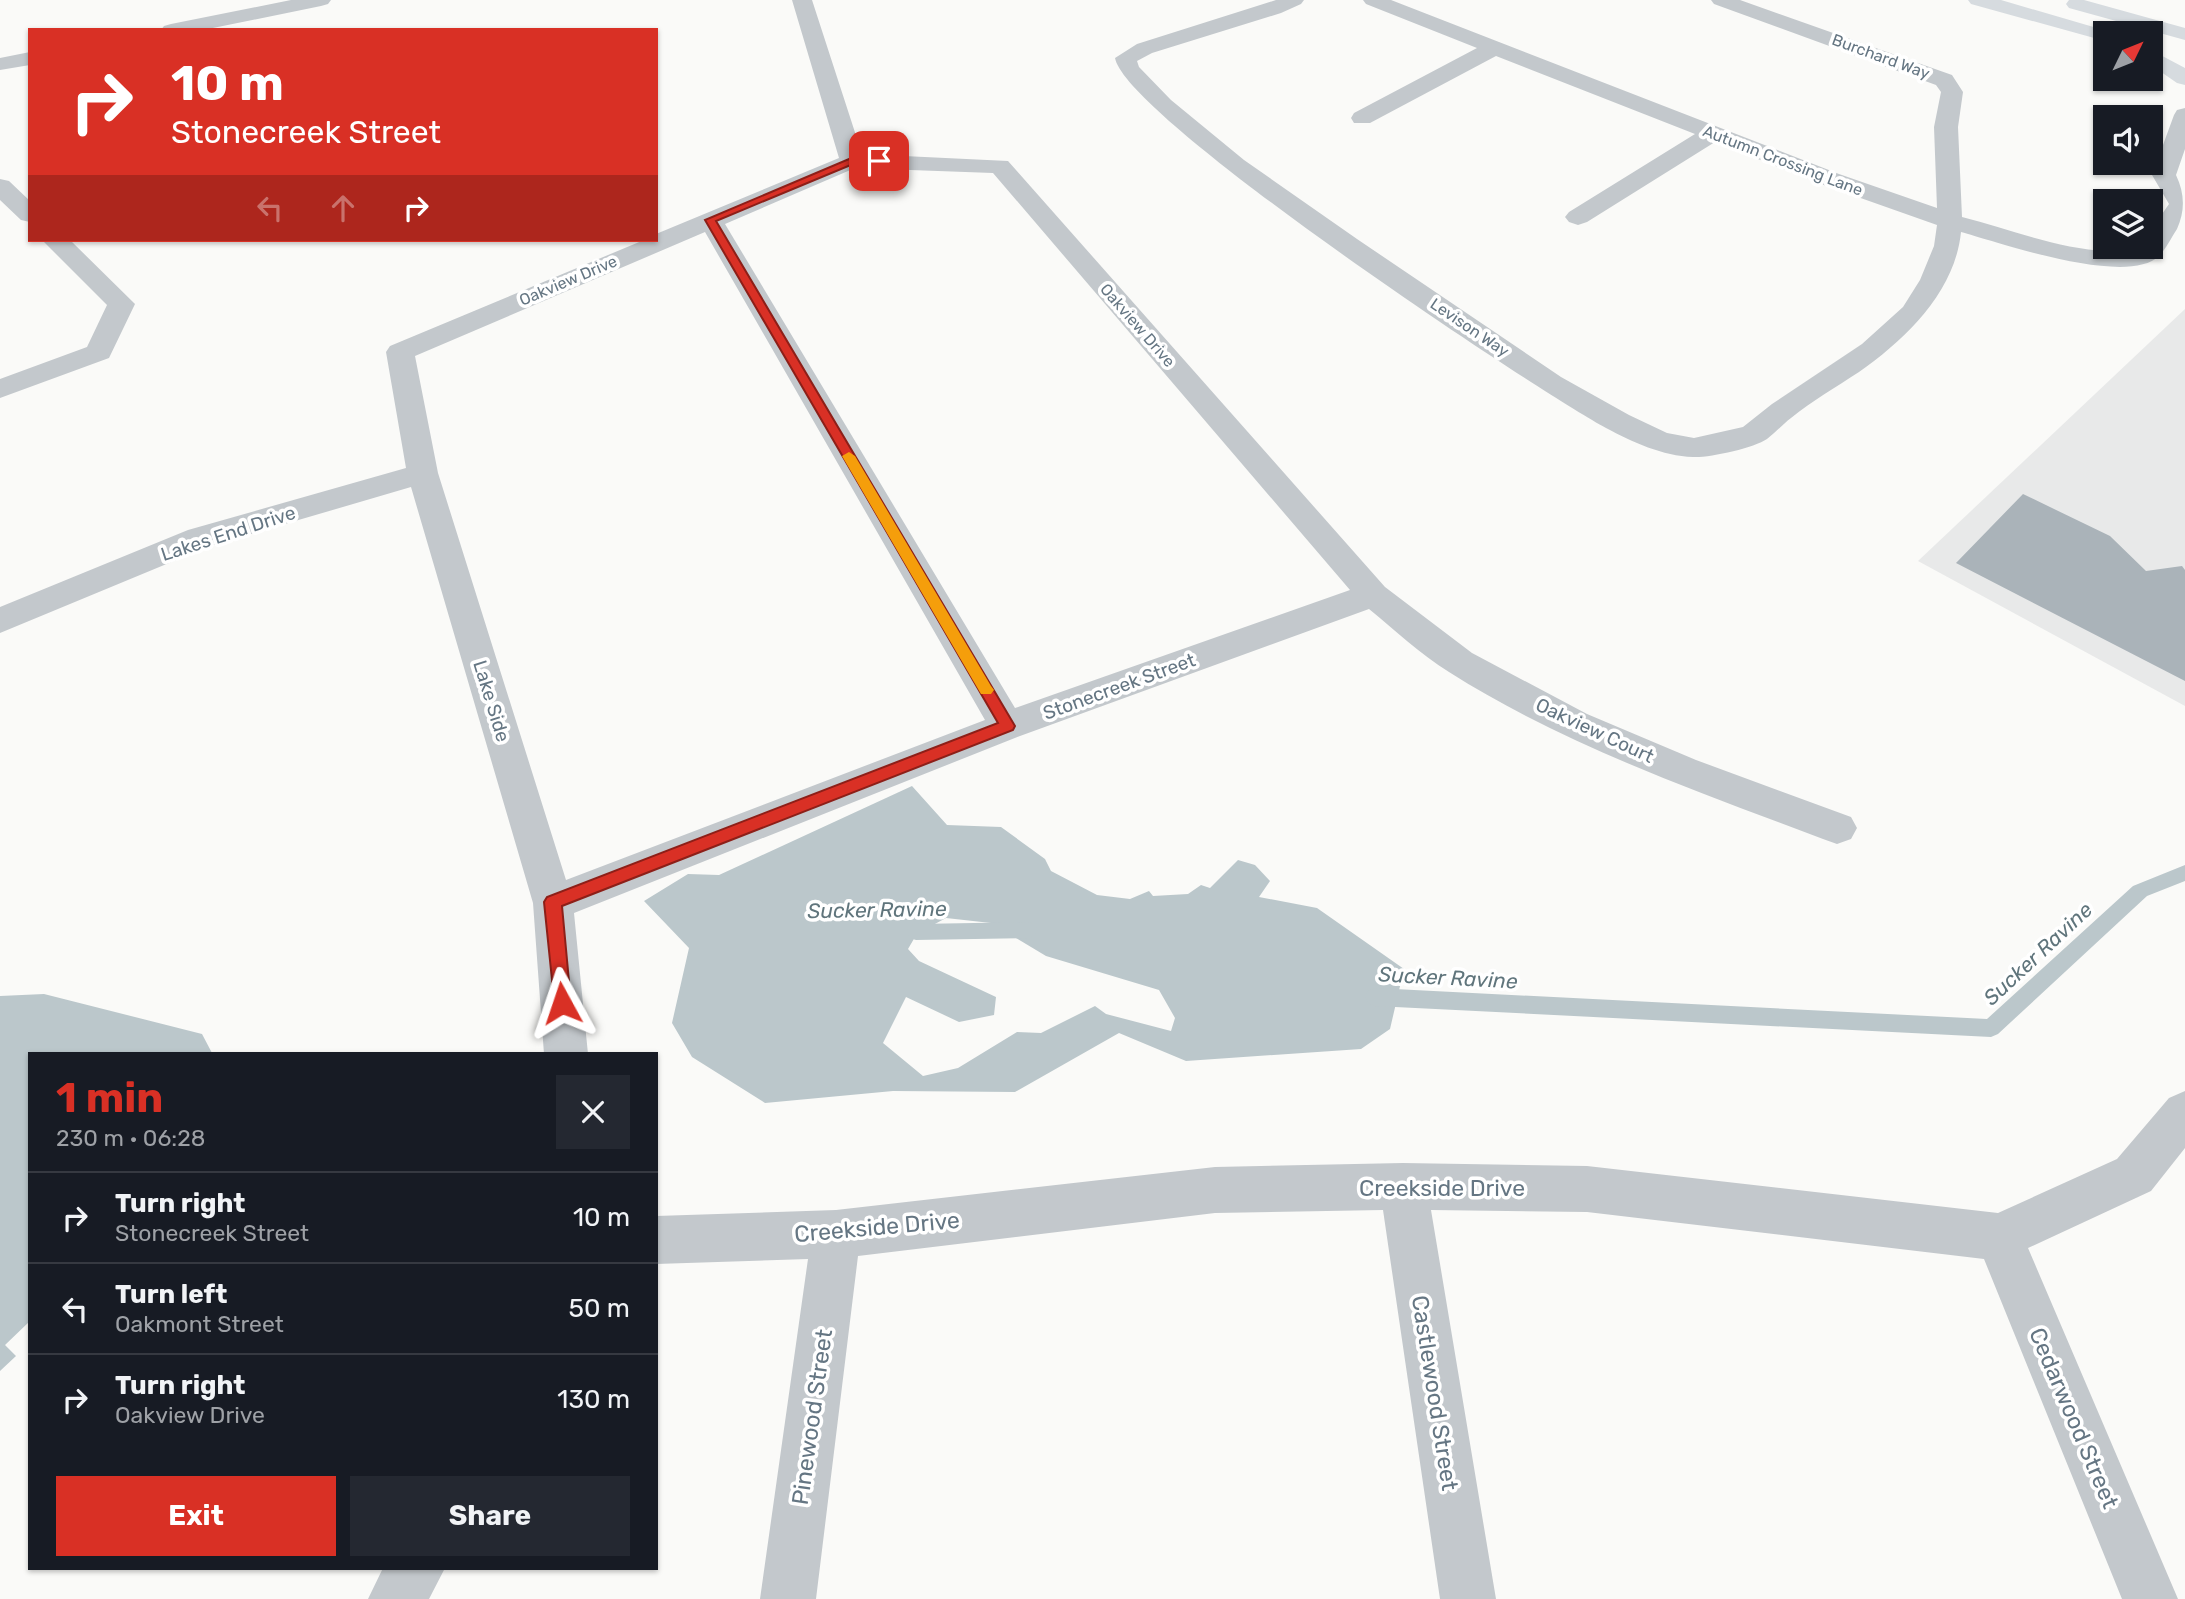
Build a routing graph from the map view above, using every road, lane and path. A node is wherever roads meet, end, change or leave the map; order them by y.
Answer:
1 (321, 0) edge
2 (802, 0) edge
3 (1294, 0) edge
4 (1373, 0) edge
5 (1721, 0) edge
6 (1978, 0) edge
7 (2060, 0) edge
8 (181, 28) edge
9 (2093, 33) edge
10 (2185, 34) edge
11 (1494, 48) junction
12 (28, 58) edge
13 (0, 64) edge
14 (2163, 64) edge
15 (2185, 78) edge
16 (2185, 115) edge
17 (1362, 118) dead end
18 (1713, 133) junction
19 (852, 161) junction
20 (0, 186) edge
21 (2183, 204) edge
22 (28, 213) edge
23 (1578, 217) dead end
24 (710, 220) junction
25 (1950, 220) junction
26 (57, 242) edge
27 (400, 352) joint
28 (0, 388) edge
29 (422, 473) junction
30 (1373, 596) junction
31 (0, 621) edge
32 (1007, 726) junction
33 (1837, 828) dead end
34 (553, 902) junction
35 (566, 1052) edge
36 (2185, 1113) edge
37 (1403, 1186) junction
38 (836, 1234) junction
39 (1999, 1237) junction
40 (658, 1240) edge
41 (415, 1570) edge
42 (396, 1599) edge
43 (788, 1599) edge
44 (1468, 1599) edge
45 (2150, 1599) edge

1 - 8 street
2 - 19 street
3 - 25 street, Levison Way
4 - 11 street, Autumn Crossing Lane
5 - 25 street, Burchard Way
6 - 9 main road
7 - 10 main road
11 - 17 street
11 - 18 street, Autumn Crossing Lane
12 - 13 street
14 - 15 main road
16 - 21 street, Autumn Crossing Lane
18 - 23 street
18 - 25 street, Autumn Crossing Lane
19 - 24 street, Oakview Drive
19 - 30 street, Oakview Drive
20 - 22 street
21 - 25 street, Autumn Crossing Lane
24 - 27 street, Oakview Drive
24 - 32 street
26 - 28 street
27 - 29 street, Lake Side
29 - 31 street, Lakes End Drive
29 - 34 street, Lake Side
30 - 32 street, Stonecreek Street
30 - 33 street, Oakview Court
32 - 34 street, Stonecreek Street
34 - 35 street, Lake Side
36 - 39 street
37 - 38 street, Creekside Drive
37 - 39 street, Creekside Drive
37 - 44 street, Castlewood Street
38 - 40 street, Creekside Drive
38 - 43 street, Pinewood Street
39 - 45 street, Cedarwood Street
41 - 42 street

